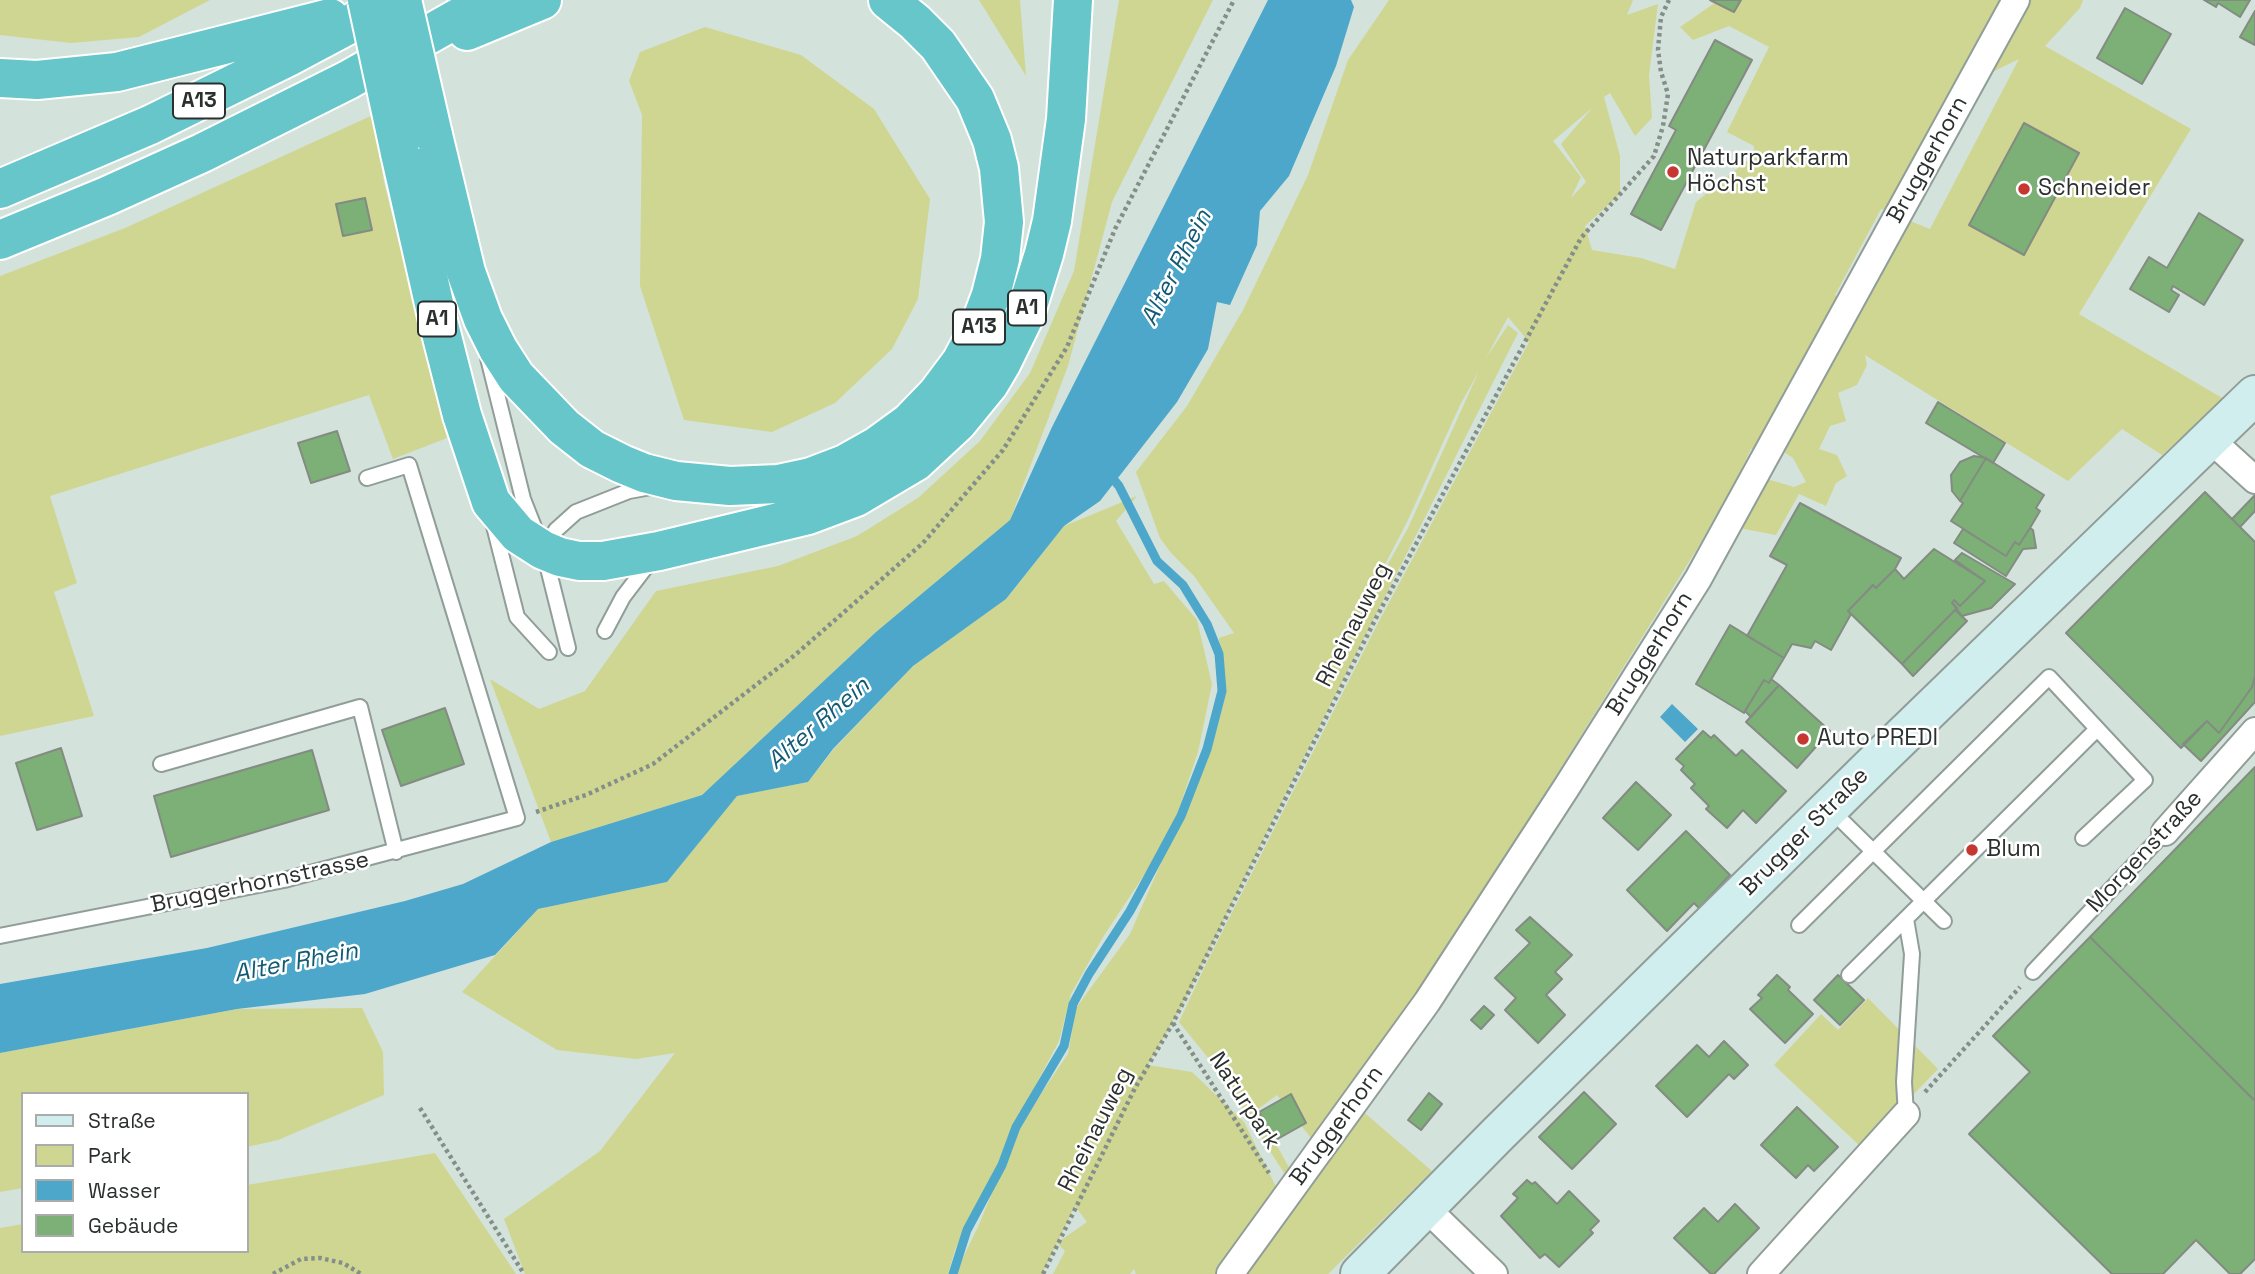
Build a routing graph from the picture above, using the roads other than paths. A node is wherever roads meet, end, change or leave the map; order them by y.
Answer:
1 (389, 0) edge
2 (490, 0) edge
3 (542, 0) edge
4 (888, 0) edge
5 (1073, 0) edge
6 (2017, 0) edge
7 (0, 78) edge
8 (348, 80) junction
9 (416, 144) junction
10 (0, 189) edge
11 (0, 240) edge
12 (466, 272) junction
13 (2255, 395) edge
14 (2211, 440) junction
15 (367, 478) dead end
16 (2255, 480) edge
17 (676, 481) junction
18 (483, 483) junction
19 (543, 550) junction
20 (659, 551) junction
21 (605, 631) dead end
22 (568, 648) dead end
23 (549, 652) dead end
24 (2097, 729) junction
25 (2255, 731) edge
26 (161, 764) dead end
27 (1829, 808) junction
28 (2165, 832) joint
29 (2082, 838) dead end
30 (1873, 851) junction
31 (396, 852) junction
32 (1924, 901) junction
33 (1906, 919) junction
34 (1944, 921) dead end
35 (1799, 925) dead end
36 (0, 936) edge
37 (2033, 972) road end
38 (1849, 975) dead end
39 (1906, 1114) joint
40 (1425, 1207) junction
41 (1230, 1274) edge
42 (1360, 1274) edge
43 (1494, 1274) edge
44 (1761, 1274) edge

1 - 7 highway
1 - 9 highway, A13, bridge
1 - 10 highway, A13
2 - 8 highway
3 - 8 highway, A13
4 - 17 highway, A13
5 - 20 highway, A1
6 - 41 street, Bruggerhorn
8 - 11 highway, A13
9 - 12 highway, A13
9 - 18 highway, A1
12 - 17 highway, A13
12 - 19 lane
13 - 14 main road, Brugger Straße
14 - 16 street
14 - 27 main road, Brugger Straße
15 - 31 lane, Bruggerhornstrasse
17 - 19 lane
18 - 19 highway, A1
18 - 23 lane
19 - 20 highway, A1
19 - 22 lane
20 - 21 lane
24 - 29 lane
24 - 30 lane
24 - 32 lane
25 - 28 street, Morgenstraße
26 - 31 lane
27 - 30 lane
27 - 40 main road, Brugger Straße
28 - 37 lane, Morgenstraße
30 - 32 lane
30 - 35 lane
31 - 36 lane, Bruggerhornstrasse
32 - 33 lane
32 - 34 lane
33 - 38 lane
33 - 39 lane
39 - 44 street
40 - 42 main road, Brugger Straße
40 - 43 street

